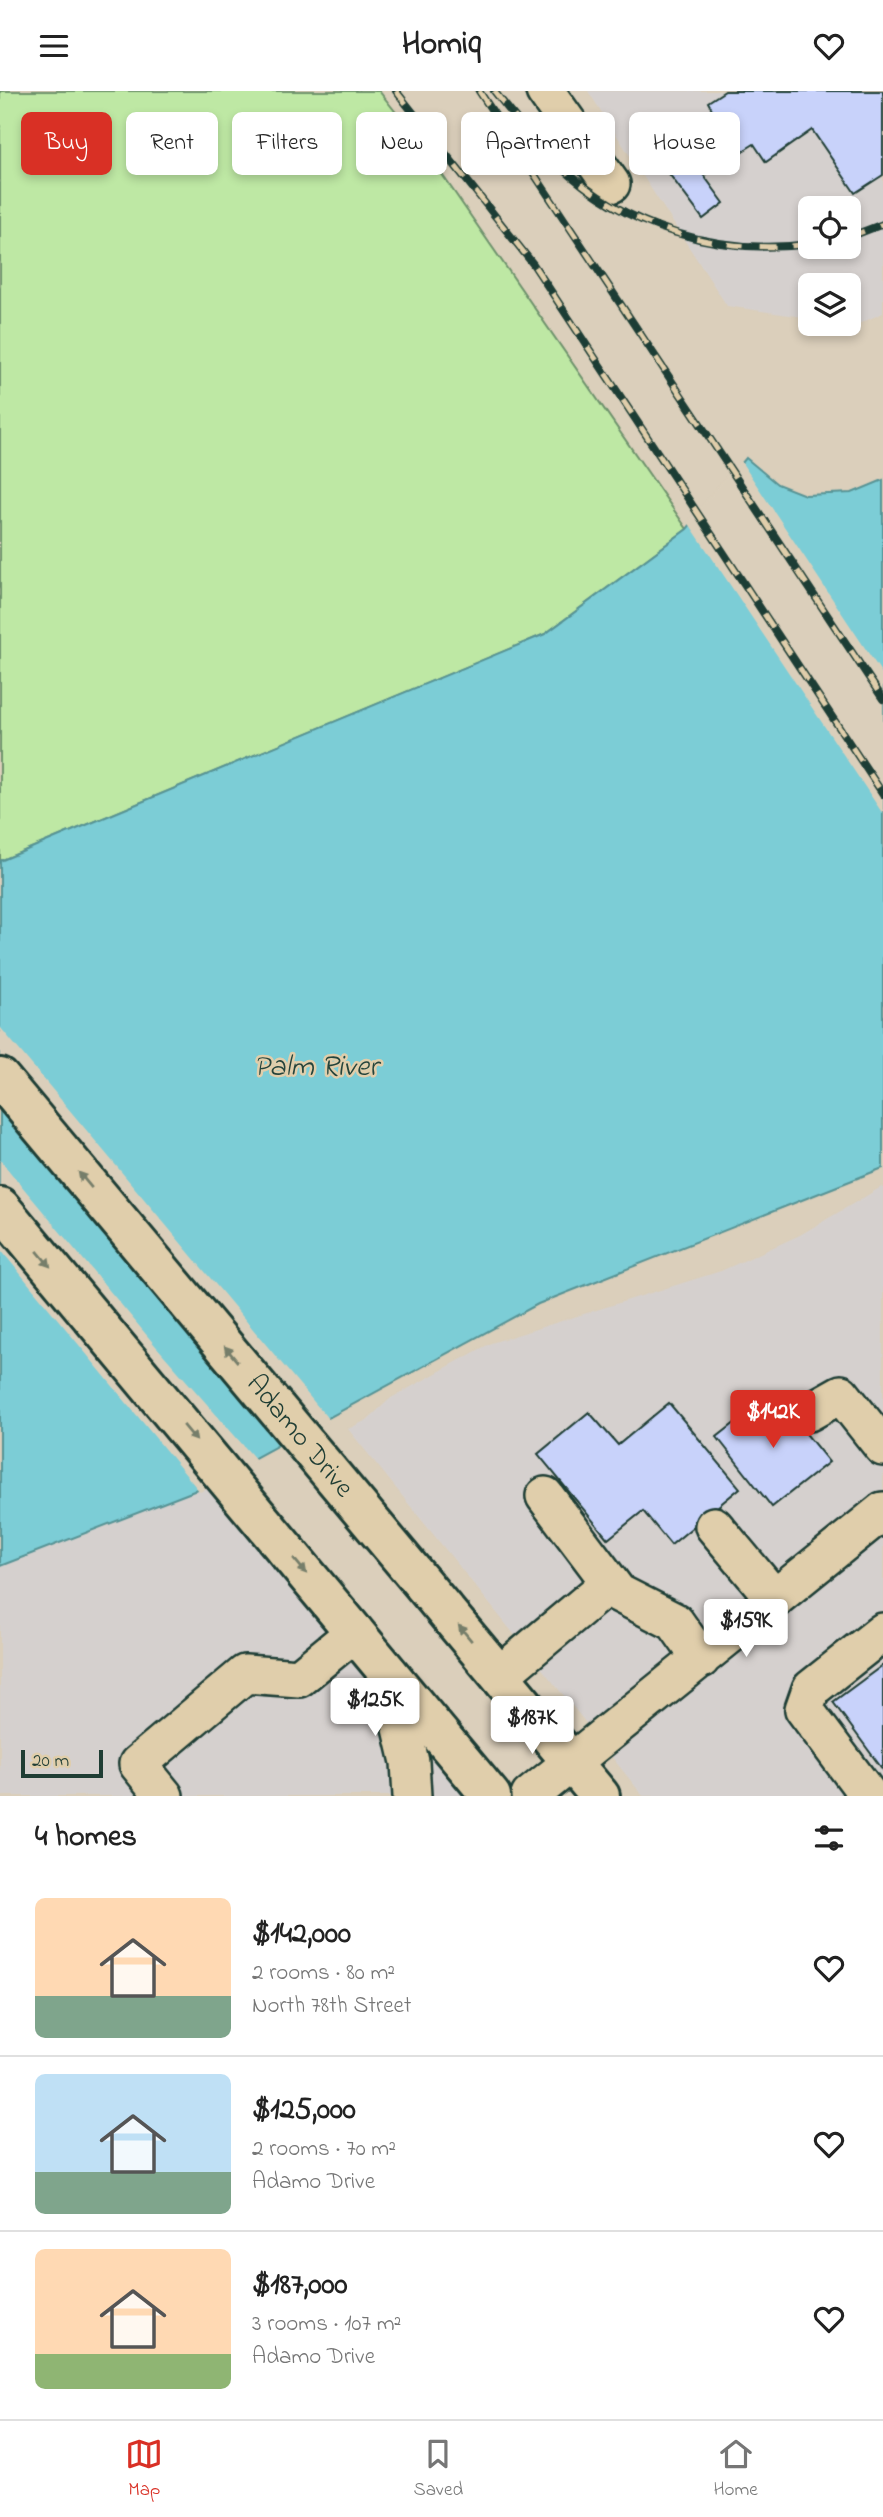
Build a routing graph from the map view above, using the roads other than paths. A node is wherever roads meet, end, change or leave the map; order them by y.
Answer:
1 (545, 91) edge
2 (611, 184) dead end
3 (0, 1078) edge
4 (0, 1207) edge
5 (809, 1412) dead end
6 (883, 1447) edge
7 (545, 1496) dead end
8 (883, 1511) edge
9 (714, 1526) dead end
10 (610, 1583) junction
11 (775, 1598) junction
12 (355, 1632) junction
13 (883, 1632) edge
14 (701, 1659) junction
15 (389, 1673) junction
16 (500, 1675) junction
17 (572, 1761) junction
18 (164, 1796) edge
19 (412, 1796) edge
20 (491, 1796) edge
21 (530, 1796) edge
22 (600, 1796) edge
23 (869, 1796) edge

1 - 2 street
16 -> 3 main road, Adamo Drive
4 -> 12 main road
5 - 6 street
7 - 10 street
8 - 11 street
9 - 11 street
10 - 14 street
10 - 16 street
11 - 14 street
12 - 15 main road
12 - 18 street
13 - 23 street
14 - 17 street
15 - 19 street
15 - 20 main road
16 - 17 main road, Adamo Drive
17 - 21 street
17 - 22 main road, Adamo Drive

